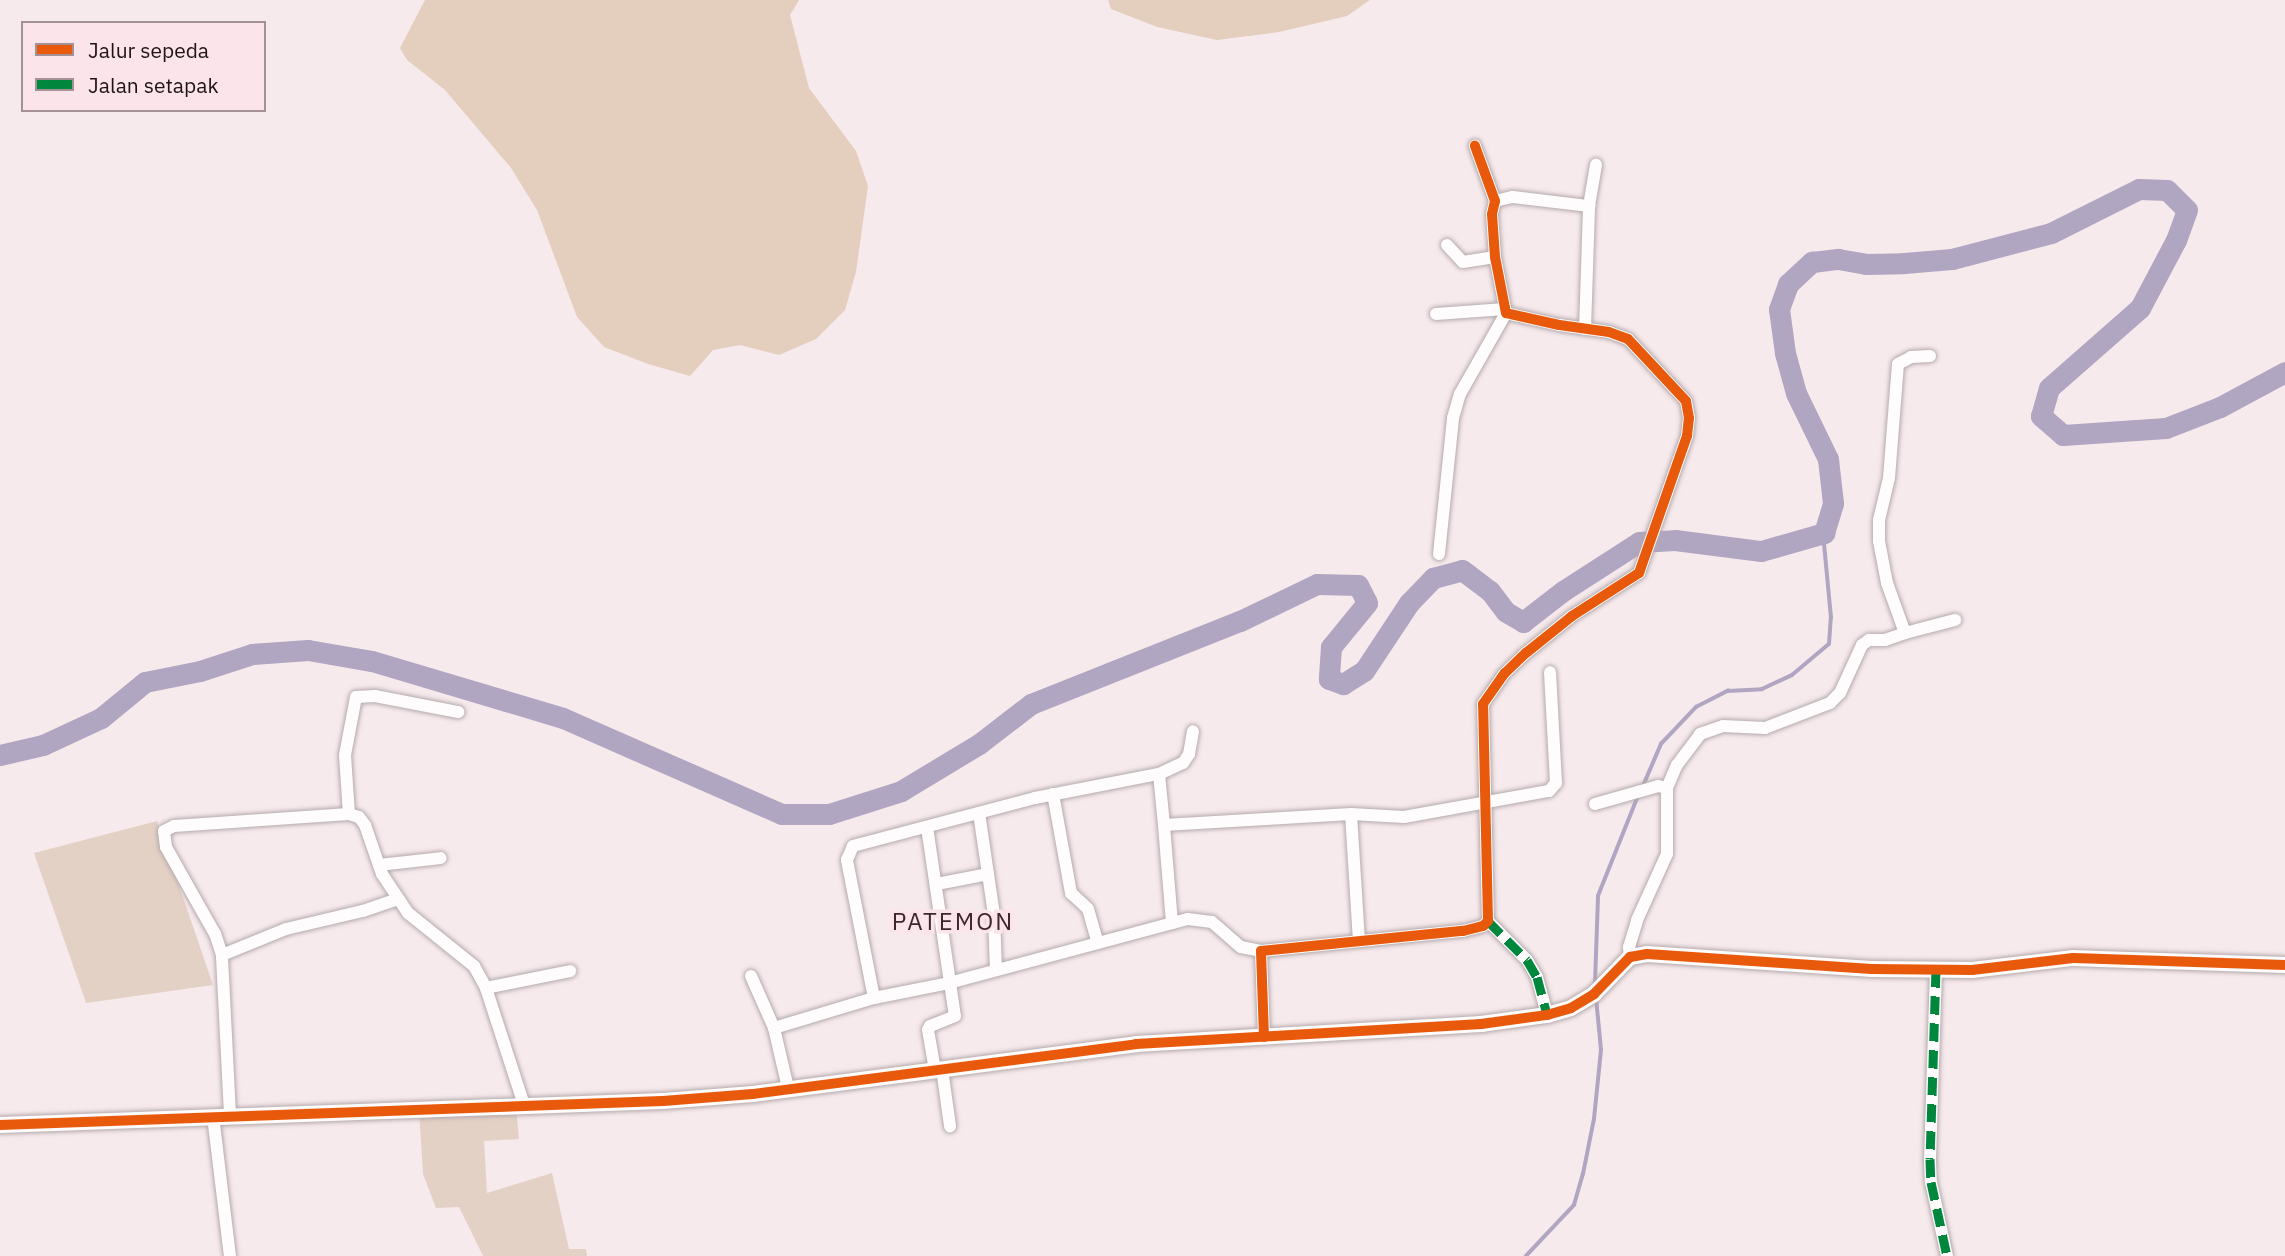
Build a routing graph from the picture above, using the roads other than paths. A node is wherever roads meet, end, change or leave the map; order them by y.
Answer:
1 (1475, 146) dead end
2 (1596, 165) dead end
3 (1495, 201) junction
4 (1589, 206) junction
5 (1447, 245) dead end
6 (1495, 257) junction
7 (1505, 311) junction
8 (1436, 314) dead end
9 (1585, 329) junction
10 (1930, 356) dead end
11 (1439, 554) dead end
12 (1955, 620) dead end
13 (1905, 633) junction
14 (1550, 673) dead end
15 (458, 712) dead end
16 (1193, 732) dead end
17 (1159, 774) junction
18 (1667, 788) junction
19 (1053, 794) junction
20 (1486, 803) junction
21 (1595, 804) dead end
22 (979, 813) junction
23 (349, 814) junction
24 (1351, 814) junction
25 (1164, 825) junction
26 (927, 827) junction
27 (441, 858) dead end
28 (379, 865) junction
29 (988, 874) junction
30 (937, 884) junction
31 (398, 899) junction
32 (1488, 920) junction
33 (1172, 923) junction
34 (1359, 940) junction
35 (1098, 943) junction
36 (1261, 951) junction
37 (222, 955) junction
38 (1630, 957) junction
39 (2285, 965) edge
40 (996, 970) junction
41 (1936, 970) junction
42 (570, 971) dead end
43 (751, 976) dead end
44 (949, 982) junction
45 (486, 988) junction
46 (874, 998) junction
47 (1546, 1015) junction
48 (774, 1028) junction
49 (1264, 1037) junction
50 (938, 1069) junction
51 (788, 1088) junction
52 (524, 1105) junction
53 (221, 1115) junction
54 (0, 1125) edge
55 (950, 1126) dead end
56 (230, 1256) edge
57 (1947, 1256) edge

1 - 3 street
2 - 4 street
3 - 4 street
3 - 6 street
4 - 9 street
5 - 6 street
6 - 7 street
7 - 8 street
7 - 9 street
7 - 11 street
9 - 20 street
10 - 13 street
12 - 13 street
13 - 18 street
14 - 20 street
15 - 23 street
16 - 17 street
17 - 19 street
17 - 25 street
18 - 21 street
18 - 38 street
19 - 22 street
19 - 35 street
20 - 24 street
20 - 32 street
22 - 26 street
22 - 29 street
23 - 28 street
23 - 37 street
24 - 25 street
24 - 34 street
25 - 33 street
26 - 30 street
26 - 46 street
27 - 28 street
28 - 31 street
29 - 30 street
29 - 40 street
30 - 44 street
31 - 37 street
31 - 45 street
32 - 34 street
32 - 47 street
33 - 35 street
33 - 36 street
34 - 36 street
35 - 40 street
36 - 49 street
37 - 53 street
38 - 41 street
38 - 47 street
39 - 41 street
40 - 44 street
41 - 57 street
42 - 45 street
43 - 48 street
44 - 46 street
44 - 50 street
45 - 52 street
46 - 48 street
47 - 49 street
48 - 51 street
49 - 50 street
50 - 51 street
50 - 55 street
51 - 52 street
52 - 53 street
53 - 54 street
53 - 56 street

